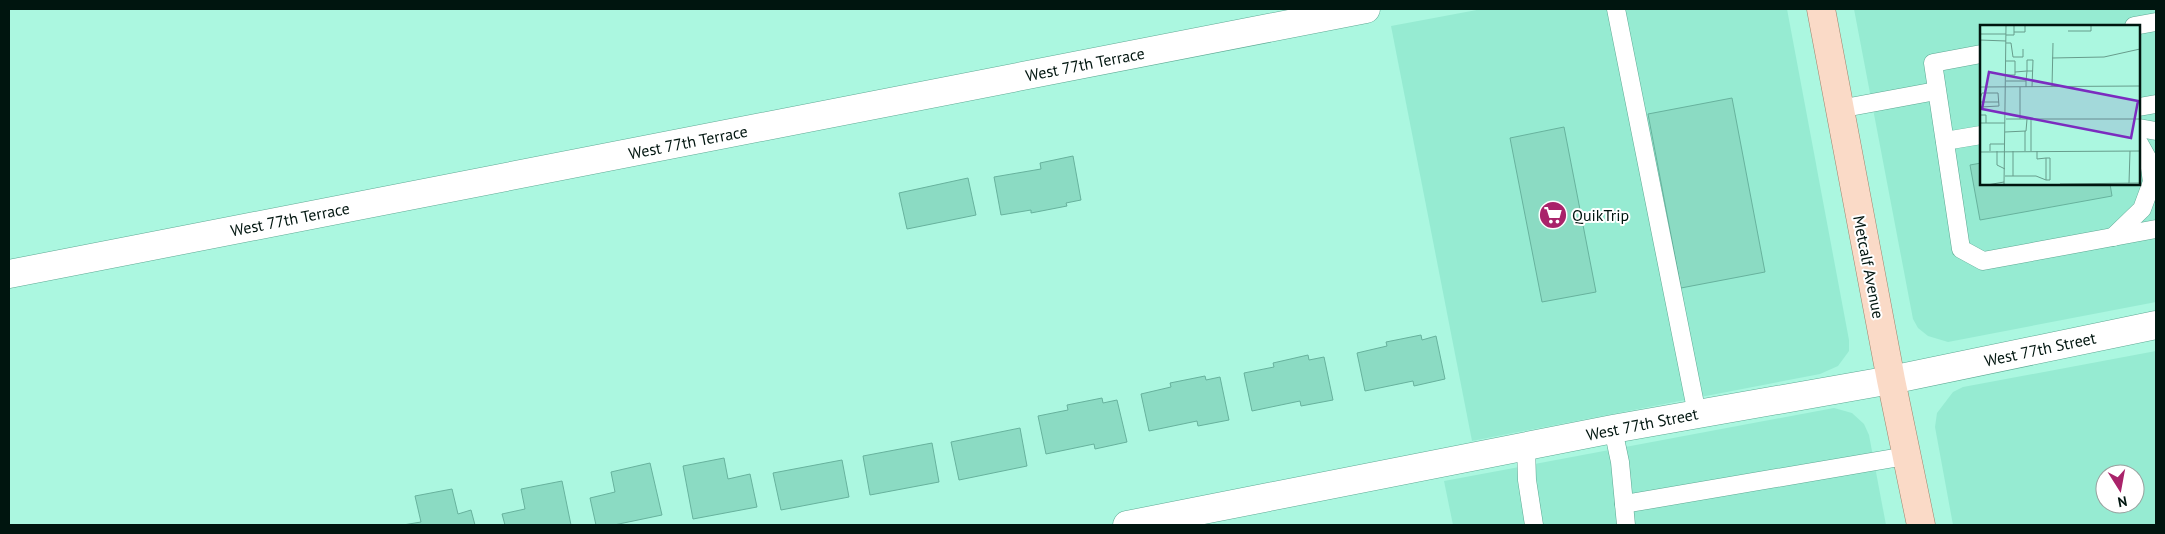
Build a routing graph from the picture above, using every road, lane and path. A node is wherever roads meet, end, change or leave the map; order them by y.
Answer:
1 (1366, 9) edge
2 (1616, 9) edge
3 (1820, 9) edge
4 (2156, 22) edge
5 (2140, 25) edge
6 (1980, 54) edge
7 (1936, 91) junction
8 (2156, 104) edge
9 (2140, 107) edge
10 (1839, 109) junction
11 (2140, 128) edge
12 (2156, 131) edge
13 (1980, 135) edge
14 (1945, 141) junction
15 (2140, 145) edge
16 (2149, 207) edge
17 (2156, 230) edge
18 (2113, 237) junction
19 (9, 274) edge
20 (2156, 325) edge
21 (1891, 380) junction
22 (1697, 414) junction
23 (1613, 429) junction
24 (1526, 446) junction
25 (1906, 456) junction
26 (1624, 504) junction
27 (1242, 514) edge
28 (1127, 525) edge
29 (1534, 525) edge
30 (1626, 525) edge
31 (1921, 525) edge

1 - 19 street, West 77th Terrace
2 - 22 lane
3 - 10 main road, Metcalf Avenue
4 - 5 lane
6 - 7 lane
7 - 10 lane
7 - 14 lane
8 - 9 lane
10 - 21 main road, Metcalf Avenue
11 - 12 lane
13 - 14 lane
14 - 18 lane
15 - 16 lane
16 - 18 lane
17 - 18 lane
20 - 21 street, West 77th Street
21 - 22 street, West 77th Street
21 - 25 main road, Metcalf Avenue
22 - 23 street, West 77th Street
23 - 24 street, West 77th Street
23 - 26 lane
24 - 27 street, West 77th Street
24 - 29 lane
25 - 26 lane
25 - 31 main road, Metcalf Avenue
26 - 30 lane
27 - 28 street, West 77th Street

